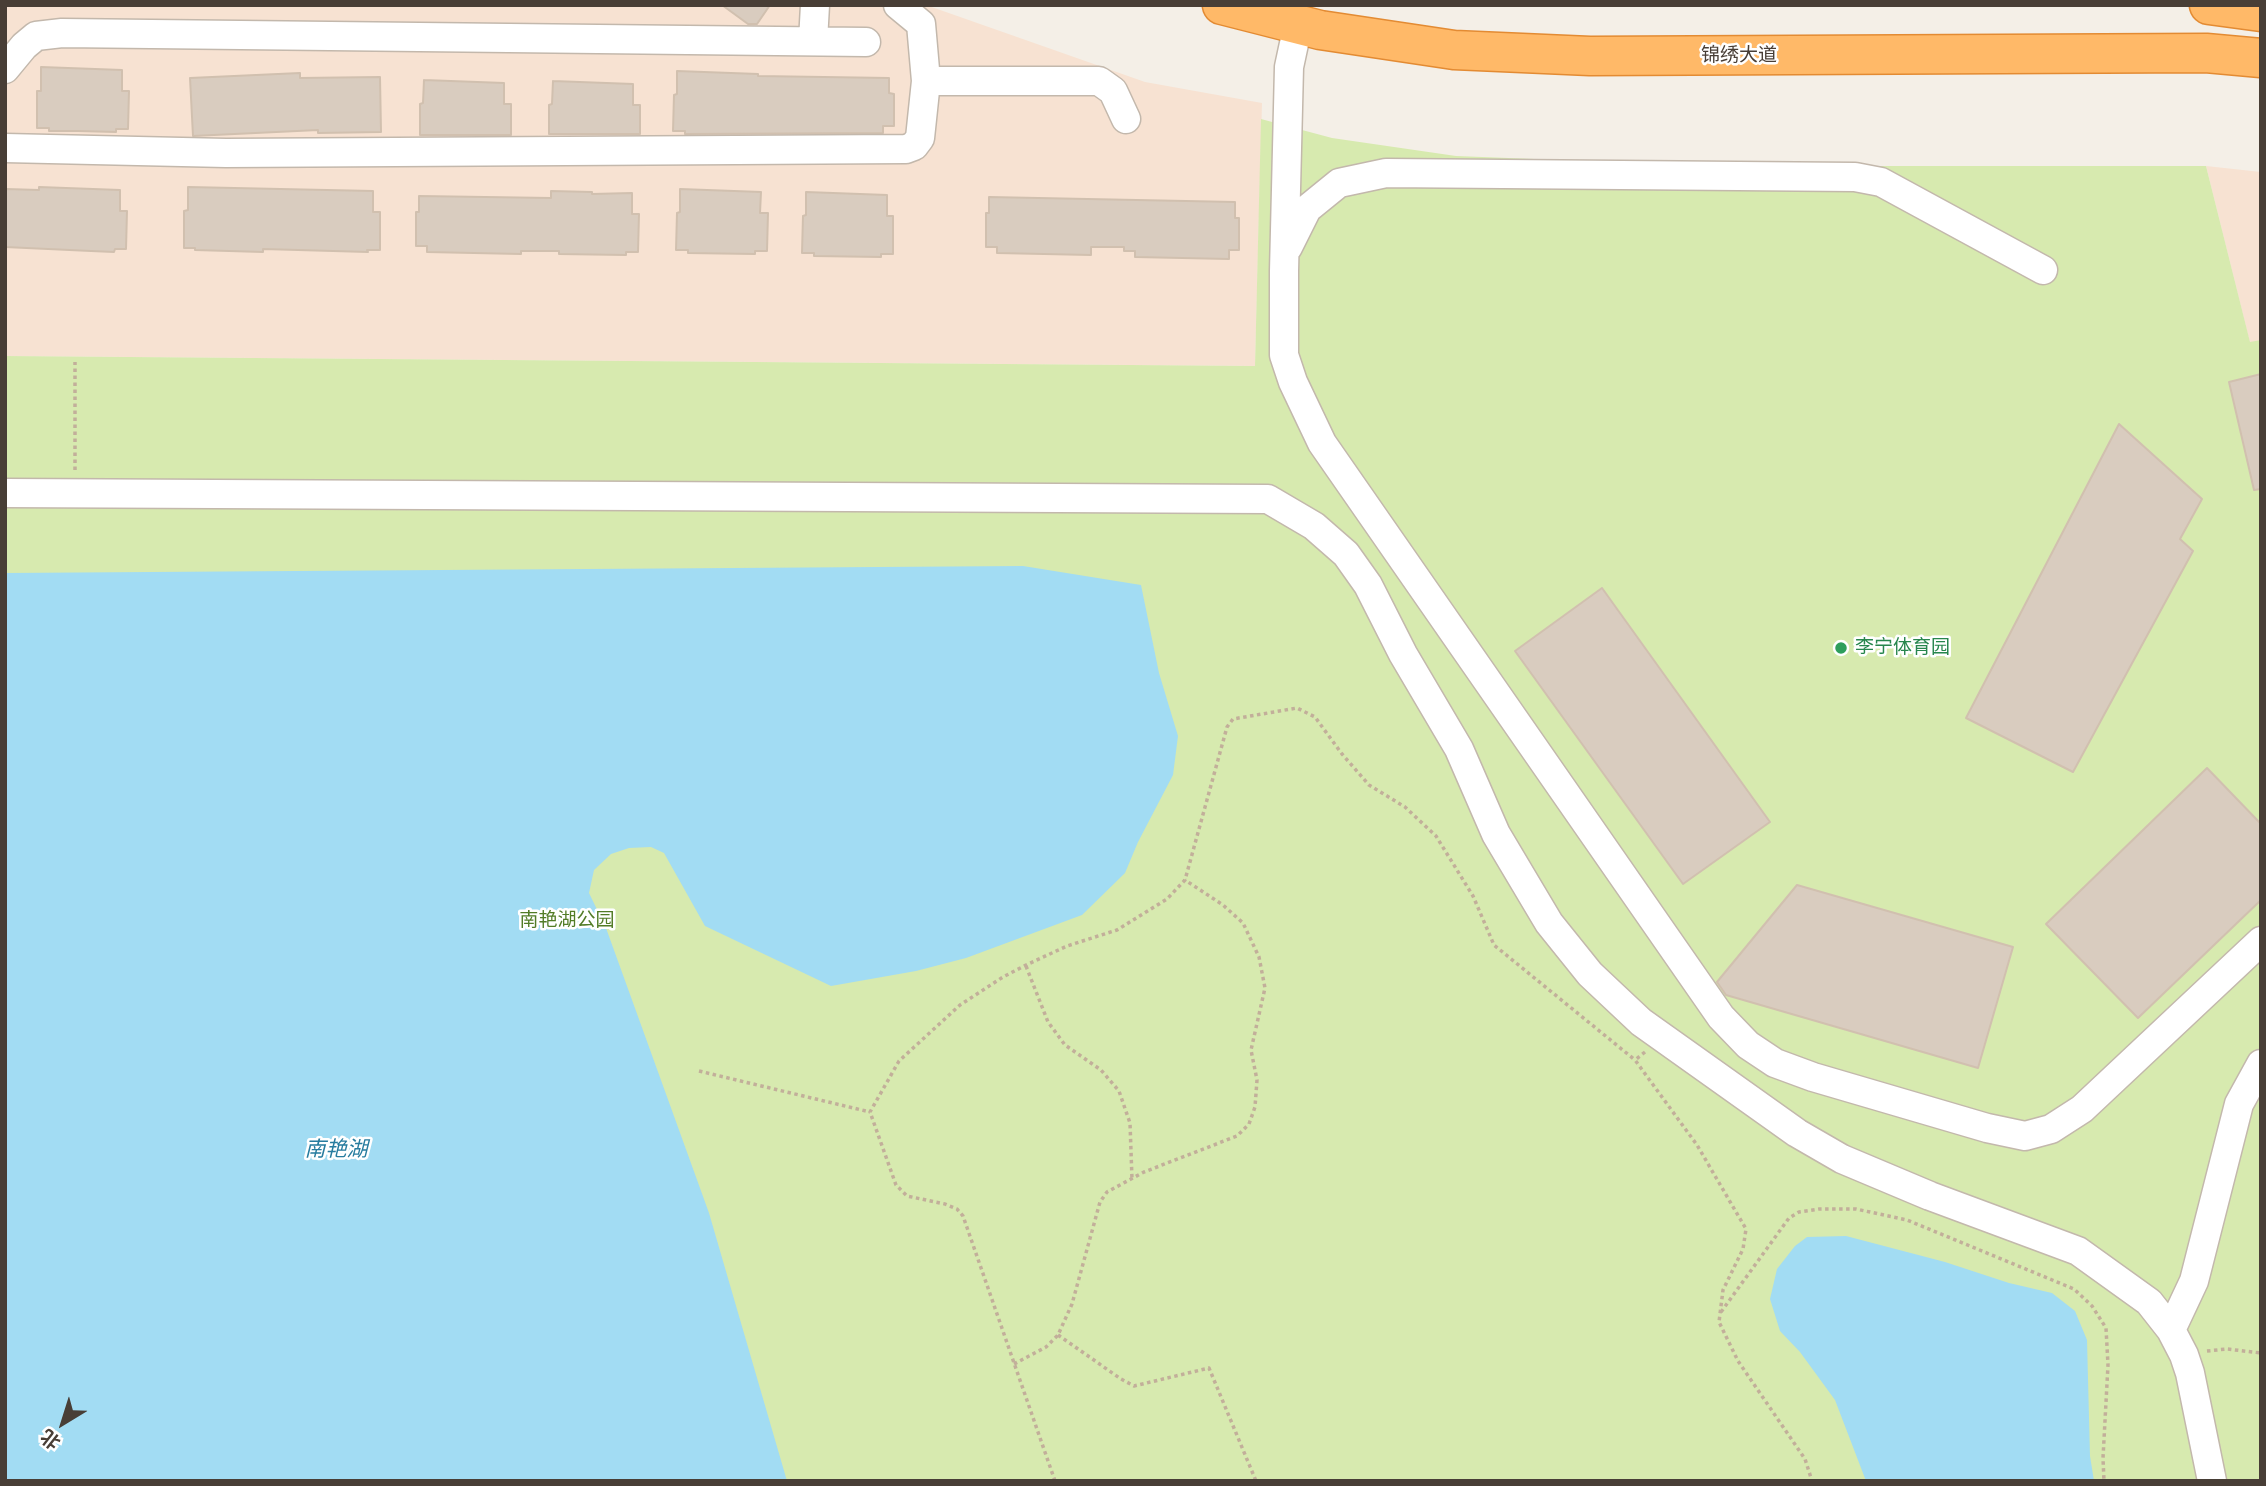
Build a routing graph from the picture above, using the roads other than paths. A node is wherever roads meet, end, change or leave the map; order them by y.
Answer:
1 (816, 5) edge
2 (898, 5) edge
3 (1222, 5) edge
4 (2209, 5) edge
5 (2261, 12) edge
6 (1298, 24) junction
7 (813, 41) junction
8 (866, 42) dead end
9 (2261, 58) edge
10 (5, 69) edge
11 (926, 81) junction
12 (1126, 119) dead end
13 (5, 148) edge
14 (1285, 253) junction
15 (2043, 270) dead end
16 (5, 493) edge
17 (2261, 941) edge
18 (2261, 1064) edge
19 (2171, 1330) junction
20 (2213, 1481) edge

1 - 7 lane
2 - 11 lane
3 - 6 highway, 锦绣大道
4 - 5 highway
6 - 9 highway, 锦绣大道
6 - 14 lane
7 - 8 lane
7 - 10 lane
11 - 12 lane
11 - 13 lane
14 - 15 lane
14 - 17 lane
16 - 19 lane
18 - 19 lane
19 - 20 lane

